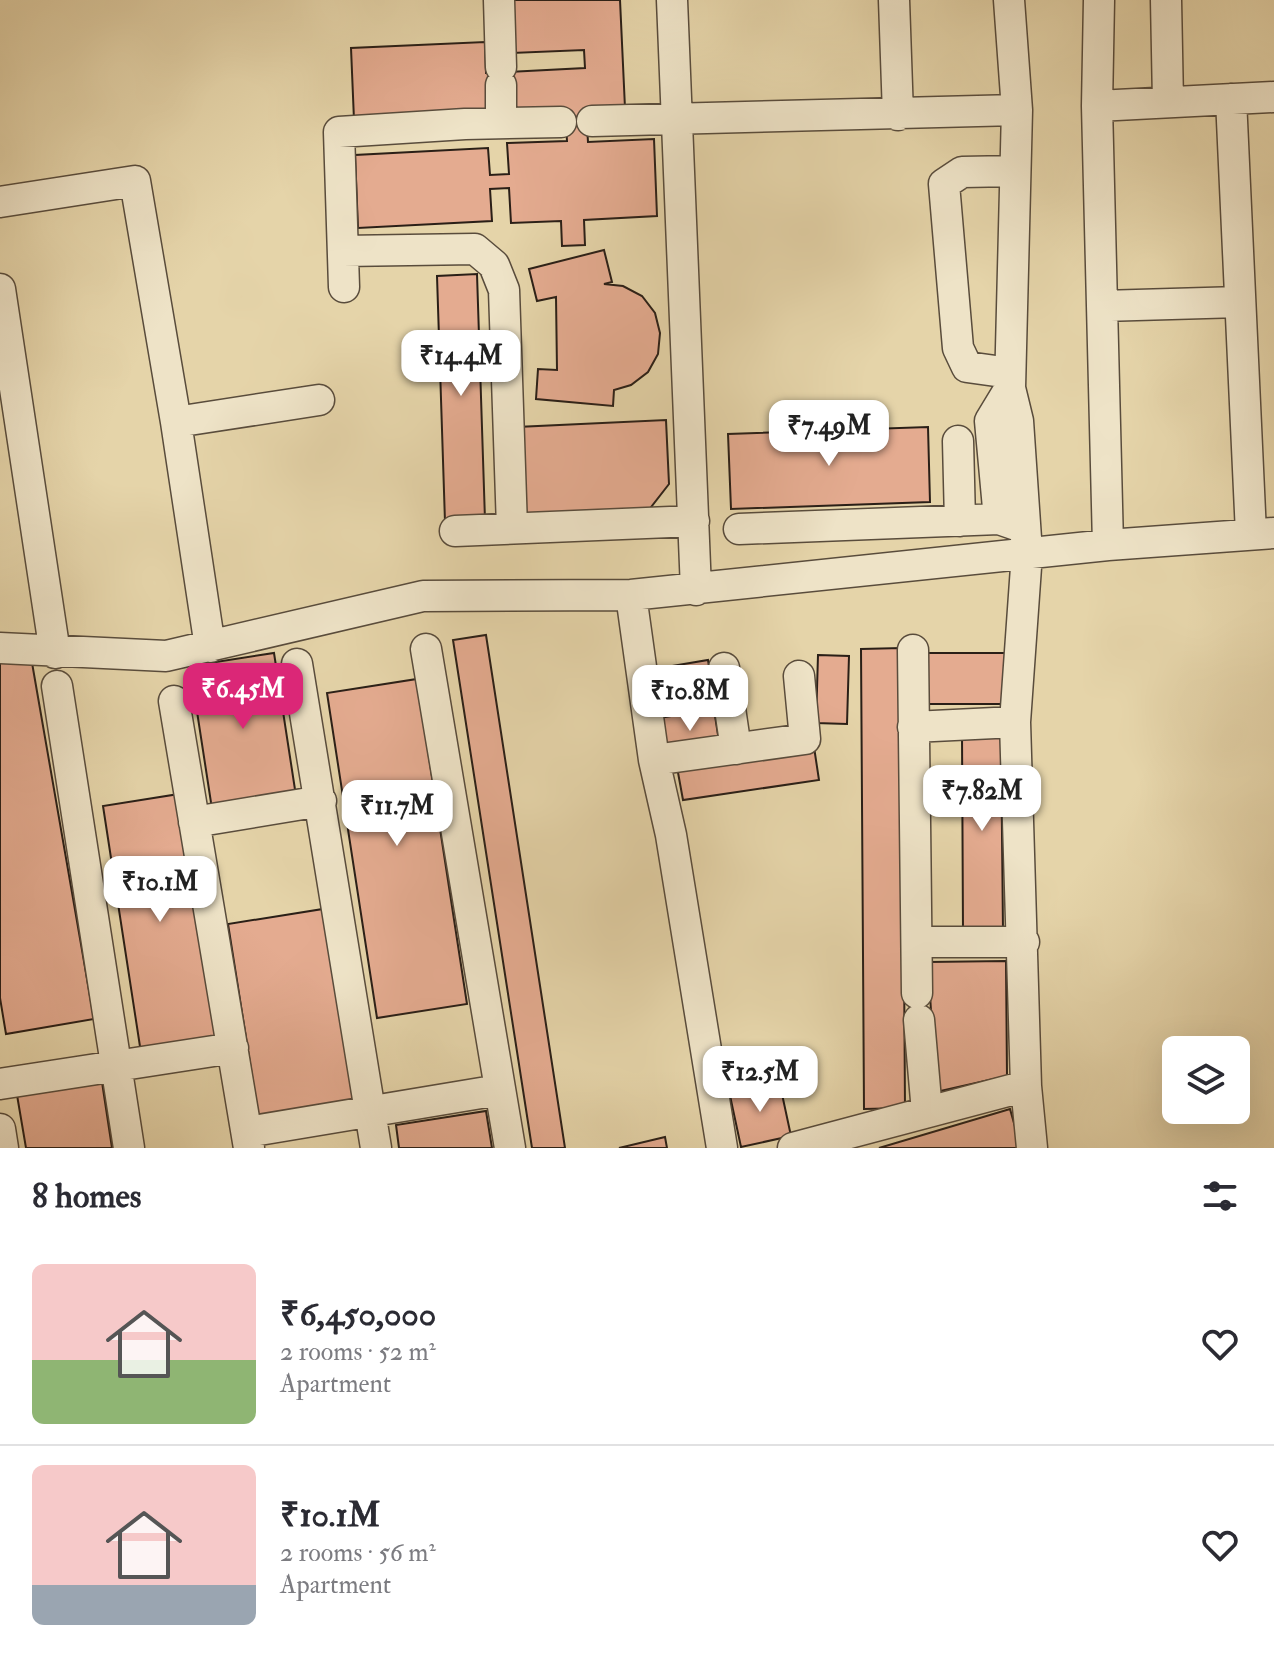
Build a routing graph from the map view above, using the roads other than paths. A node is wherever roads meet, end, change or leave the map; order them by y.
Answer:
1 (499, 0) edge
2 (672, 0) edge
3 (894, 0) edge
4 (1009, 0) edge
5 (1099, 0) edge
6 (1166, 0) edge
7 (1274, 97) edge
8 (1231, 99) junction
9 (1168, 102) junction
10 (1097, 106) junction
11 (1017, 110) junction
12 (898, 115) junction
13 (677, 120) junction
14 (592, 121) dead end
15 (561, 122) dead end
16 (501, 123) junction
17 (1015, 171) junction
18 (0, 202) edge
19 (343, 251) junction
20 (344, 287) dead end
21 (0, 289) edge
22 (1240, 302) junction
23 (1102, 306) junction
24 (1010, 381) junction
25 (319, 400) dead end
26 (176, 422) junction
27 (958, 441) dead end
28 (694, 521) junction
29 (960, 521) junction
30 (512, 528) junction
31 (739, 529) dead end
32 (455, 531) dead end
33 (1017, 533) junction
34 (1263, 534) edge
35 (1108, 545) junction
36 (696, 590) junction
37 (631, 595) junction
38 (210, 647) junction
39 (0, 648) edge
40 (426, 649) dead end
41 (913, 650) dead end
42 (55, 653) junction
43 (297, 664) dead end
44 (724, 668) dead end
45 (799, 676) dead end
46 (57, 686) dead end
47 (174, 701) dead end
48 (1015, 722) junction
49 (913, 727) junction
50 (736, 749) junction
51 (654, 760) junction
52 (321, 801) junction
53 (194, 822) junction
54 (917, 942) junction
55 (1024, 942) junction
56 (233, 1048) junction
57 (117, 1065) junction
58 (0, 1084) edge
59 (1026, 1086) junction
60 (499, 1090) junction
61 (370, 1111) junction
62 (927, 1112) junction
63 (0, 1129) edge
64 (248, 1140) edge
65 (3, 1148) edge
66 (129, 1148) edge
67 (376, 1148) edge
68 (510, 1148) edge
69 (722, 1148) edge
70 (793, 1148) edge
71 (1032, 1148) edge

1 - 16 street
2 - 13 street
3 - 12 street
4 - 11 street
5 - 10 street
6 - 9 street
7 - 8 street
8 - 9 street
8 - 22 street
9 - 10 street
10 - 23 street
11 - 12 street
11 - 17 street
12 - 13 street
13 - 14 street
13 - 28 street
15 - 16 street
16 - 19 street
17 - 24 street
17 - 24 street
18 - 26 street
19 - 20 street
19 - 30 street
21 - 42 street
22 - 23 street
22 - 34 street
23 - 35 street
24 - 33 street
25 - 26 street
26 - 38 street
27 - 29 street
28 - 30 street
28 - 36 street
29 - 31 street
29 - 33 street
30 - 32 street
33 - 35 street
33 - 36 street
33 - 48 street
34 - 35 street
36 - 37 street
37 - 38 street
37 - 51 street
38 - 42 street
39 - 42 street
40 - 60 street
41 - 49 street
43 - 52 street
44 - 50 street
45 - 50 street
46 - 57 street
47 - 53 street
48 - 49 street
48 - 55 street
49 - 54 street
50 - 51 street
51 - 69 street
52 - 53 street
52 - 61 street
53 - 56 street
54 - 55 street
54 - 62 street
55 - 59 street
56 - 57 street
56 - 64 street
57 - 58 street
57 - 66 street
59 - 62 street
59 - 71 street
60 - 61 street
60 - 68 street
61 - 64 street
61 - 67 street
62 - 70 street
63 - 65 street

